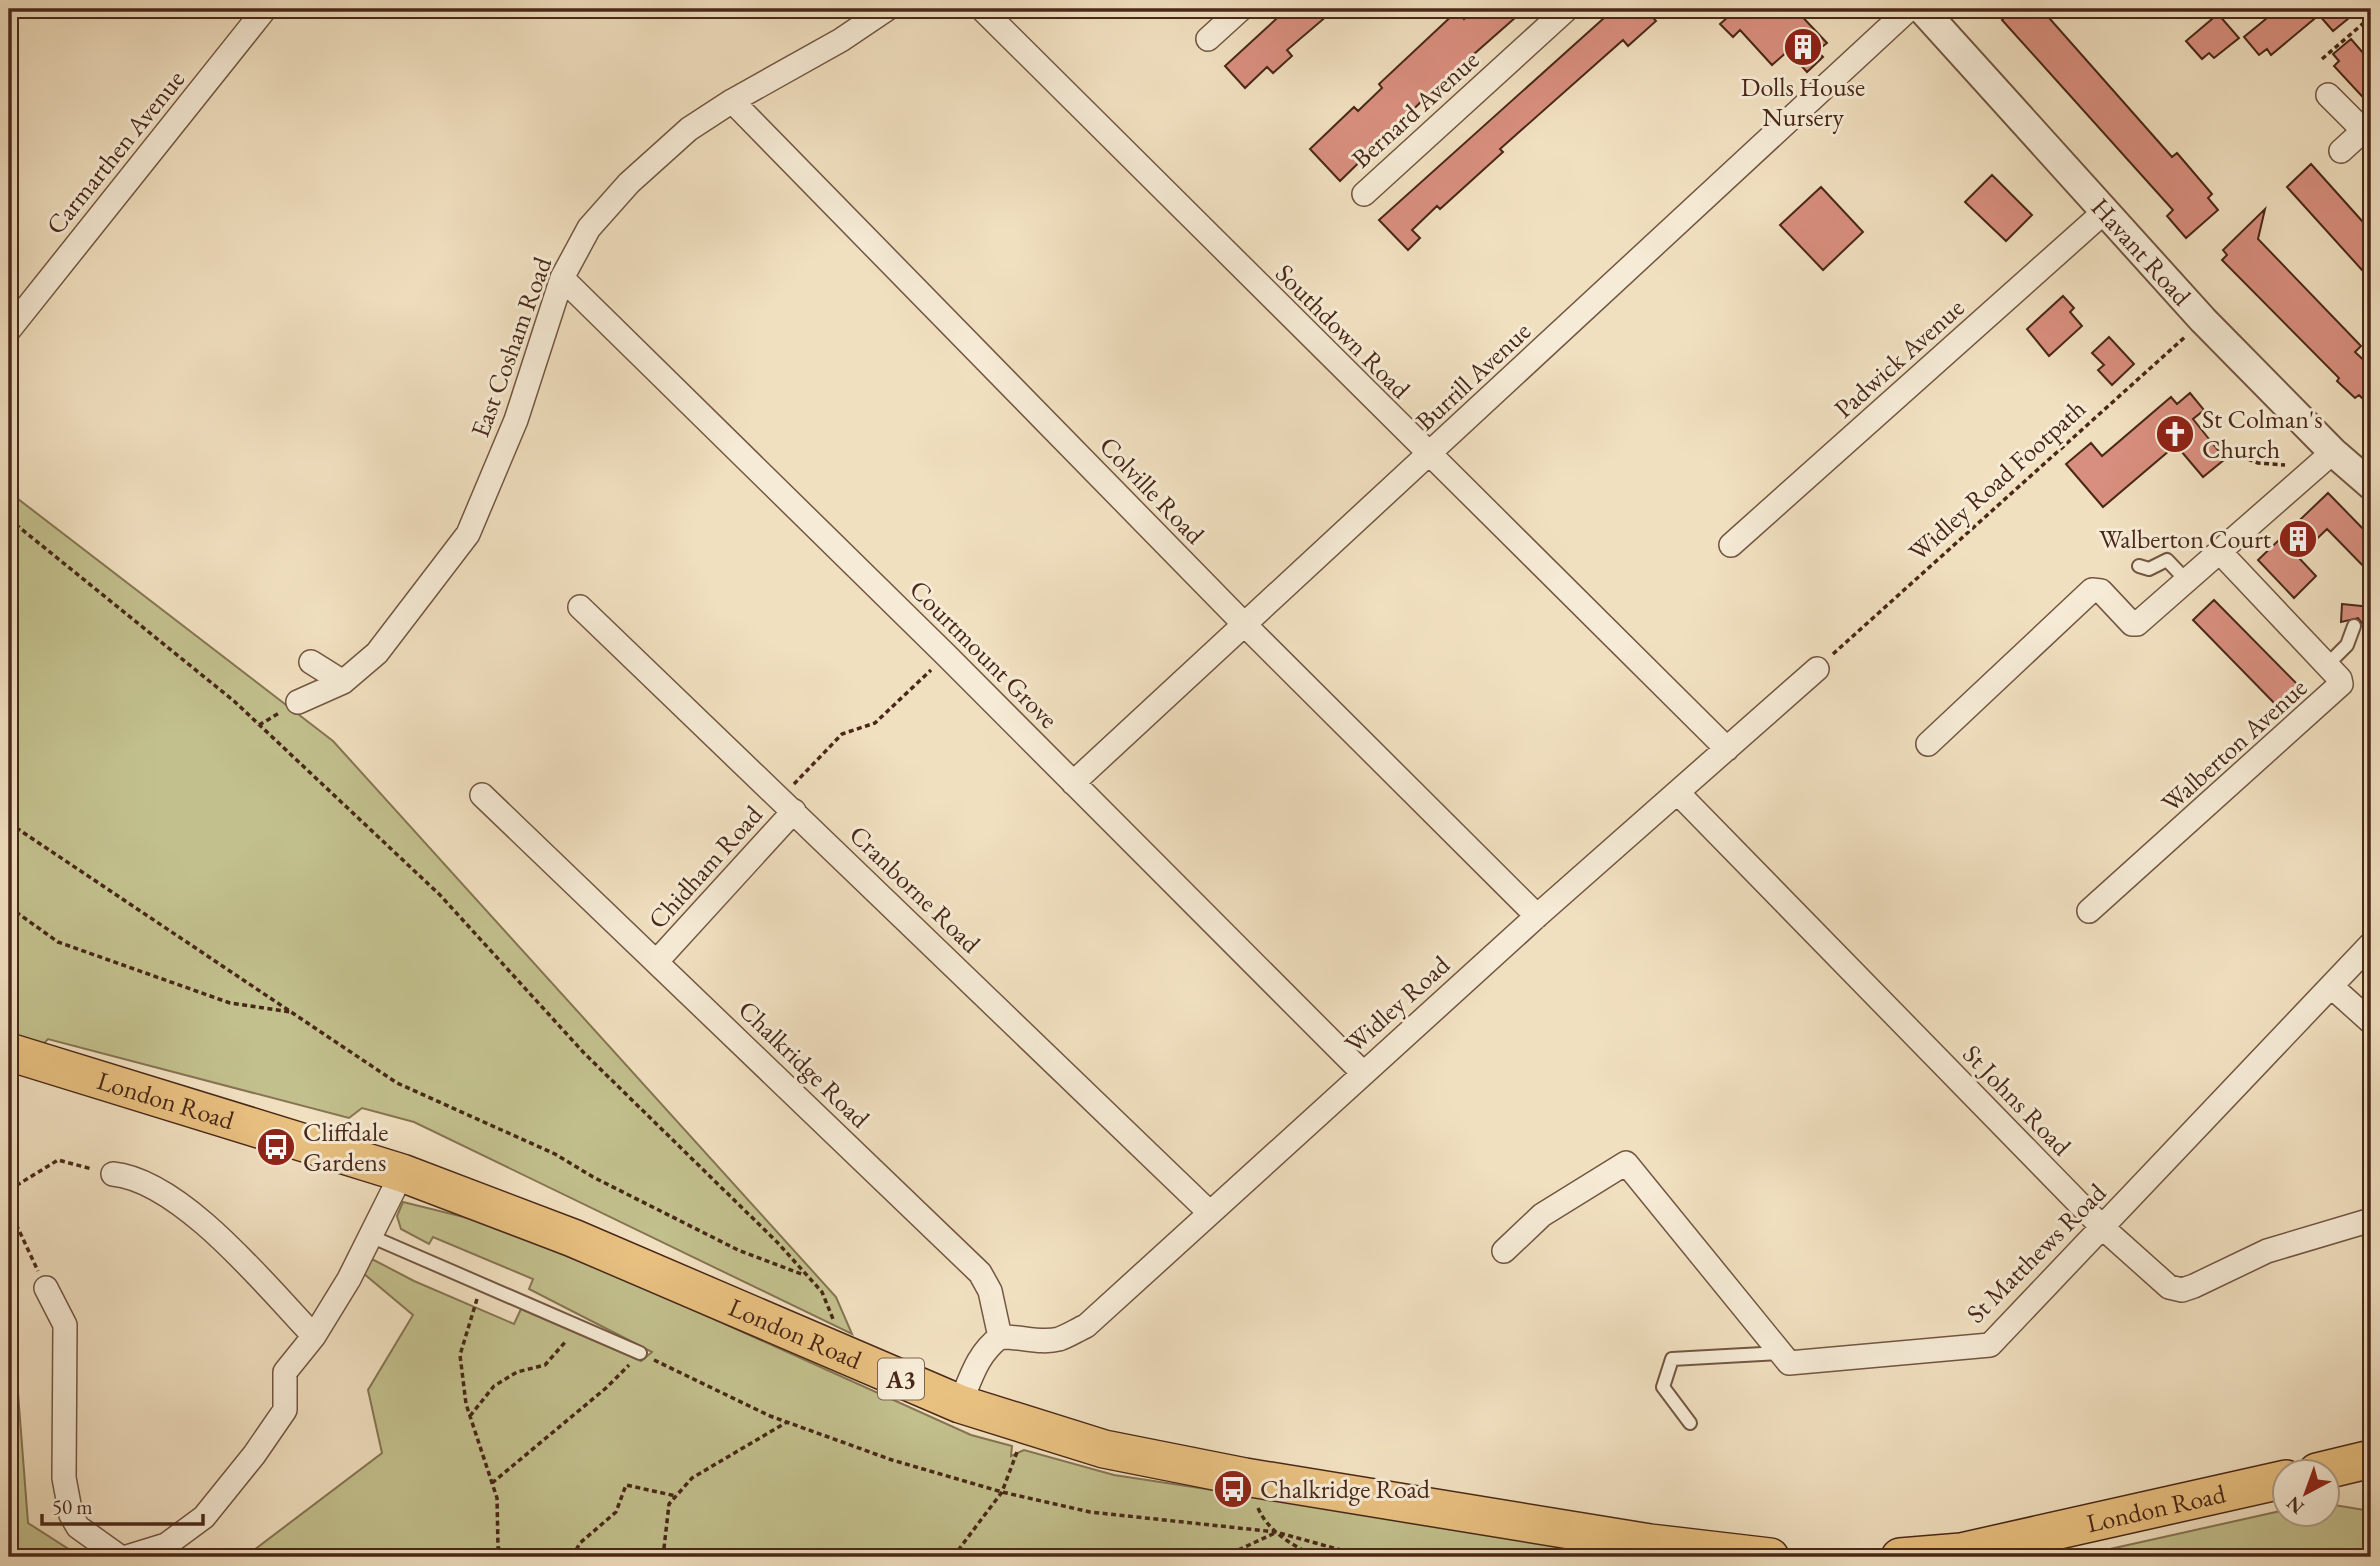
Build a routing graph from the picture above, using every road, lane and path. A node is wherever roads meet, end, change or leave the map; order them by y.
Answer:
1 (265, 9) edge
2 (887, 9) edge
3 (982, 9) edge
4 (1241, 9) edge
5 (1567, 9) edge
6 (1909, 9) edge
7 (1922, 9) edge
8 (2371, 27) edge
9 (1208, 39) dead end
10 (2322, 59) dead end
11 (2328, 95) dead end
12 (732, 101) junction
13 (2368, 134) edge
14 (2341, 150) dead end
15 (1364, 194) dead end
16 (2104, 212) junction
17 (562, 278) junction
18 (2203, 320) junction
19 (9, 330) edge
20 (2224, 450) dead end
21 (1428, 455) junction
22 (2326, 458) junction
23 (2371, 485) edge
24 (9, 519) edge
25 (1731, 545) dead end
26 (2219, 551) junction
27 (2139, 566) dead end
28 (2186, 580) junction
29 (580, 607) dead end
30 (1245, 625) junction
31 (2354, 626) dead end
32 (946, 655) junction
33 (311, 662) dead end
34 (2328, 665) junction
35 (1817, 669) joint
36 (343, 682) junction
37 (298, 702) dead end
38 (1928, 744) dead end
39 (1727, 749) junction
40 (1073, 783) junction
41 (1678, 793) junction
42 (482, 795) dead end
43 (787, 805) junction
44 (9, 823) edge
45 (9, 907) edge
46 (2089, 911) dead end
47 (1536, 916) junction
48 (2371, 944) edge
49 (657, 961) junction
50 (2332, 987) junction
51 (293, 1012) junction
52 (2371, 1022) edge
53 (9, 1052) edge
54 (1363, 1073) junction
55 (402, 1173) junction
56 (113, 1174) joint
57 (9, 1190) edge
58 (9, 1209) edge
59 (1209, 1212) junction
60 (2371, 1220) edge
61 (2103, 1228) junction
62 (370, 1236) junction
63 (1504, 1251) dead end
64 (808, 1276) junction
65 (483, 1283) junction
66 (46, 1288) joint
67 (580, 1325) junction
68 (314, 1336) junction
69 (1000, 1337) junction
70 (830, 1348) junction
71 (640, 1353) junction
72 (1781, 1353) junction
73 (960, 1404) junction
74 (470, 1416) junction
75 (787, 1422) junction
76 (1690, 1423) dead end
77 (1026, 1427) junction
78 (2371, 1459) edge
79 (2342, 1466) edge
80 (1245, 1478) junction
81 (2272, 1482) edge
82 (492, 1483) junction
83 (1002, 1492) junction
84 (676, 1496) junction
85 (1276, 1532) junction
86 (2371, 1546) edge
87 (120, 1557) edge
88 (127, 1557) edge
89 (504, 1557) edge
90 (572, 1557) edge
91 (663, 1557) edge
92 (953, 1557) edge
93 (1223, 1557) edge
94 (1317, 1557) edge
95 (1366, 1557) edge
96 (1770, 1557) edge
97 (1900, 1557) edge
98 (2361, 1557) edge

1 - 19 street, Carmarthen Avenue
2 - 12 street, East Cosham Road
3 - 21 street, Southdown Road
4 - 9 street
5 - 15 street, Bernard Avenue
6 - 21 street, Burrill Avenue
7 - 16 street, Havant Road
8 - 10 path
11 - 13 street
12 - 17 street, East Cosham Road
12 - 30 street, Colville Road
13 - 14 street
16 - 18 street, Havant Road
16 - 25 street, Padwick Avenue
17 - 32 street, Courtmount Grove
17 - 36 street, East Cosham Road
18 - 22 street, Havant Road
18 - 35 path, Widley Road Footpath
20 - 22 path
21 - 30 street, Burrill Avenue
21 - 39 street, Southdown Road
22 - 23 street, Havant Road
22 - 26 street
24 - 64 path
26 - 28 street
26 - 34 street, Walberton Avenue
27 - 28 lane
28 - 38 street
29 - 43 street, Cranborne Road
30 - 40 street, Burrill Avenue
30 - 47 street, Colville Road
31 - 34 lane
32 - 40 street, Courtmount Grove
32 - 43 path
33 - 36 street
34 - 46 street, Walberton Avenue
35 - 39 street, Widley Road
36 - 37 street, East Cosham Road
39 - 41 street, Widley Road
40 - 54 street, Courtmount Grove
41 - 47 street, Widley Road
41 - 61 street, St Johns Road
42 - 49 street, Chalkridge Road
43 - 49 street, Chidham Road
43 - 59 street, Cranborne Road
44 - 51 path
45 - 51 path
47 - 54 street, Widley Road
48 - 50 street, St Matthews Road
49 - 69 street, Chalkridge Road
50 - 52 street
50 - 61 street, St Matthews Road
51 - 64 path
53 - 55 main road, London Road / A3
54 - 59 street, Widley Road
55 - 62 street
55 - 70 main road, London Road / A3
56 - 57 path
56 - 68 street
58 - 66 path
59 - 69 street, Widley Road
60 - 61 street, St Johns Road
61 - 72 street, St Matthews Road
62 - 65 lane
62 - 68 street
63 - 72 street
64 - 70 path
65 - 67 lane
65 - 74 path
66 - 87 street
67 - 71 lane
67 - 74 path
68 - 88 street
69 - 73 street
70 - 73 main road, London Road / A3
71 - 75 path
71 - 82 path
72 - 76 lane
73 - 77 main road, London Road / A3
74 - 82 path
75 - 83 path
75 - 84 path
77 - 80 main road, London Road / A3
77 - 83 path
78 - 79 main road
80 - 85 path
80 - 96 main road, London Road / A3
81 - 97 main road, London Road
82 - 89 path
83 - 85 path
83 - 92 path
84 - 90 path
84 - 91 path
85 - 93 path
85 - 94 path
85 - 95 path
86 - 98 path

